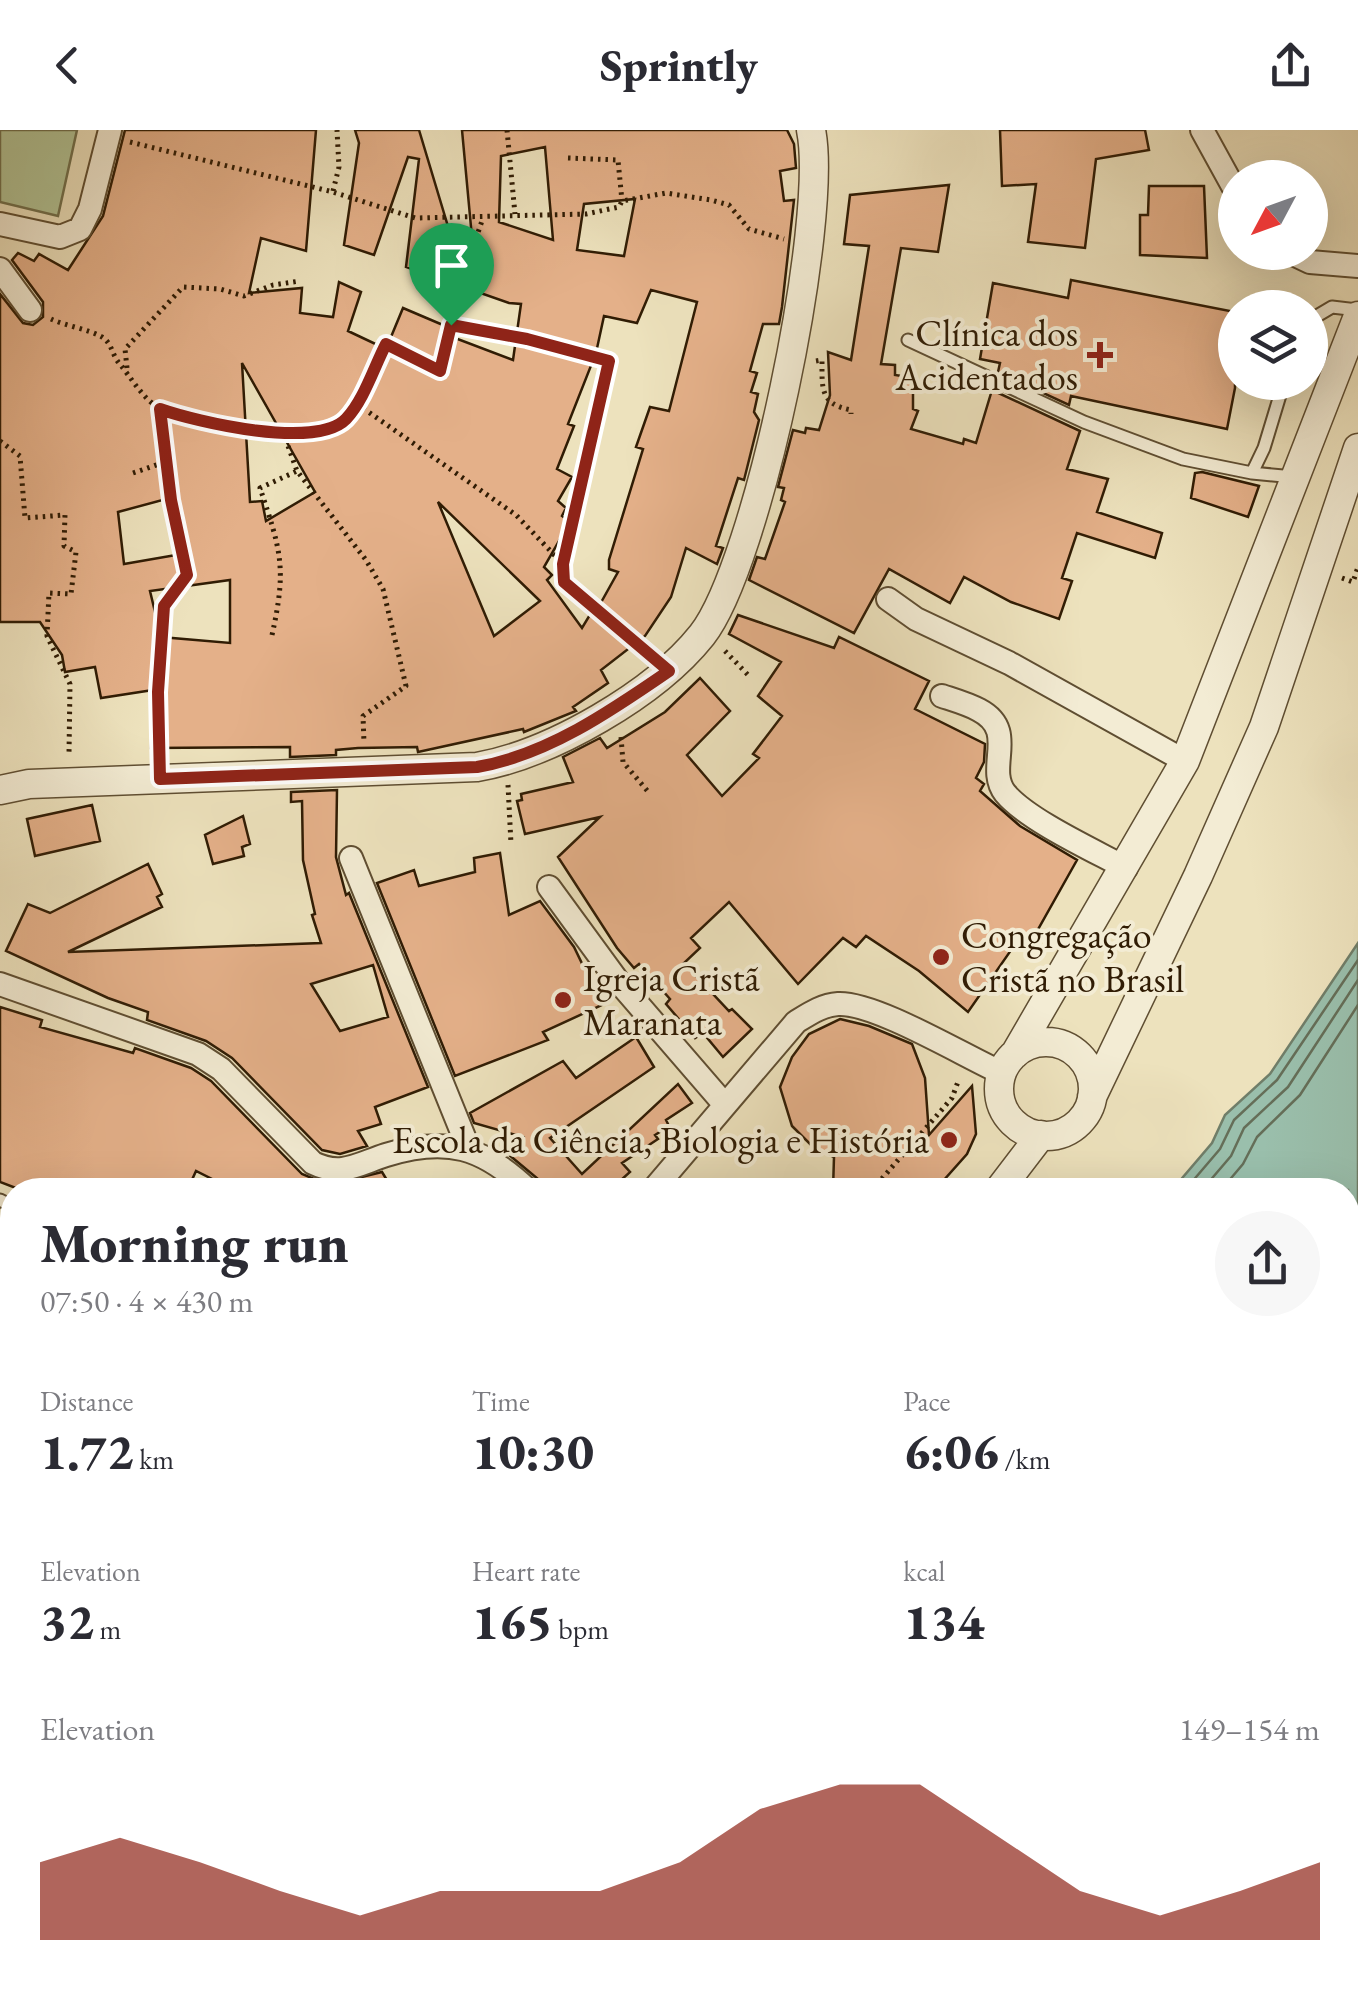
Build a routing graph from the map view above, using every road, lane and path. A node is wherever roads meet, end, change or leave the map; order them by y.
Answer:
1 (337, 130) edge
2 (507, 130) edge
3 (811, 130) edge
4 (1202, 130) edge
5 (110, 133) edge
6 (568, 158) dead end
7 (1218, 160) edge
8 (333, 192) junction
9 (622, 201) junction
10 (515, 214) junction
11 (483, 218) junction
12 (0, 224) edge
13 (806, 246) junction
14 (1328, 264) edge
15 (1358, 266) edge
16 (0, 269) edge
17 (300, 281) dead end
18 (30, 310) joint
19 (1328, 310) edge
20 (1358, 313) edge
21 (451, 325) junction
22 (908, 340) dead end
23 (128, 368) junction
24 (1278, 400) edge
25 (356, 404) junction
26 (160, 409) junction
27 (283, 432) junction
28 (0, 441) edge
29 (1358, 448) edge
30 (168, 462) junction
31 (297, 471) junction
32 (1252, 472) junction
33 (133, 473) dead end
34 (1296, 482) junction
35 (1338, 504) junction
36 (563, 564) junction
37 (888, 598) dead end
38 (716, 614) junction
39 (272, 635) dead end
40 (669, 671) junction
41 (750, 678) dead end
42 (942, 696) dead end
43 (625, 700) junction
44 (1185, 760) junction
45 (371, 769) junction
46 (508, 773) dead end
47 (160, 779) junction
48 (70, 782) junction
49 (0, 790) edge
50 (650, 794) dead end
51 (511, 844) dead end
52 (351, 858) dead end
53 (1126, 868) junction
54 (549, 887) dead end
55 (0, 984) edge
56 (966, 1058) junction
57 (1008, 1064) junction
58 (1092, 1097) junction
59 (725, 1105) junction
60 (1041, 1135) junction
61 (468, 1147) junction
62 (511, 1178) edge
63 (663, 1178) edge
64 (882, 1178) edge
65 (1008, 1178) edge

1 - 8 path
2 - 10 path
3 - 13 street
4 - 7 street
5 - 8 path
5 - 12 street
6 - 9 path
8 - 11 path
9 - 10 path
9 - 13 path
10 - 11 path
11 - 21 path
13 - 38 street
14 - 15 street
16 - 18 street
17 - 23 path
18 - 23 path
19 - 20 lane
20 - 34 street
21 - 25 path
21 - 36 path
22 - 32 lane
23 - 26 path
24 - 32 lane
25 - 27 path
25 - 36 path
26 - 27 path
26 - 30 path
27 - 31 path
28 - 48 path
29 - 35 street
30 - 33 path
30 - 47 path
31 - 39 path
31 - 45 path
32 - 34 lane
34 - 35 street
34 - 44 street
35 - 58 street
36 - 40 path
37 - 44 street
38 - 40 street
38 - 41 path
40 - 43 street
42 - 53 street
43 - 45 street
43 - 50 path
44 - 53 street
45 - 47 street
46 - 51 path
47 - 48 street
48 - 49 street
52 - 61 street
53 - 57 street
54 - 59 street
55 - 61 street
56 - 57 street
56 - 59 street
56 - 64 path
57 - 58 street
57 - 60 street
58 - 60 street
59 - 63 street
60 - 65 street
61 - 62 street

